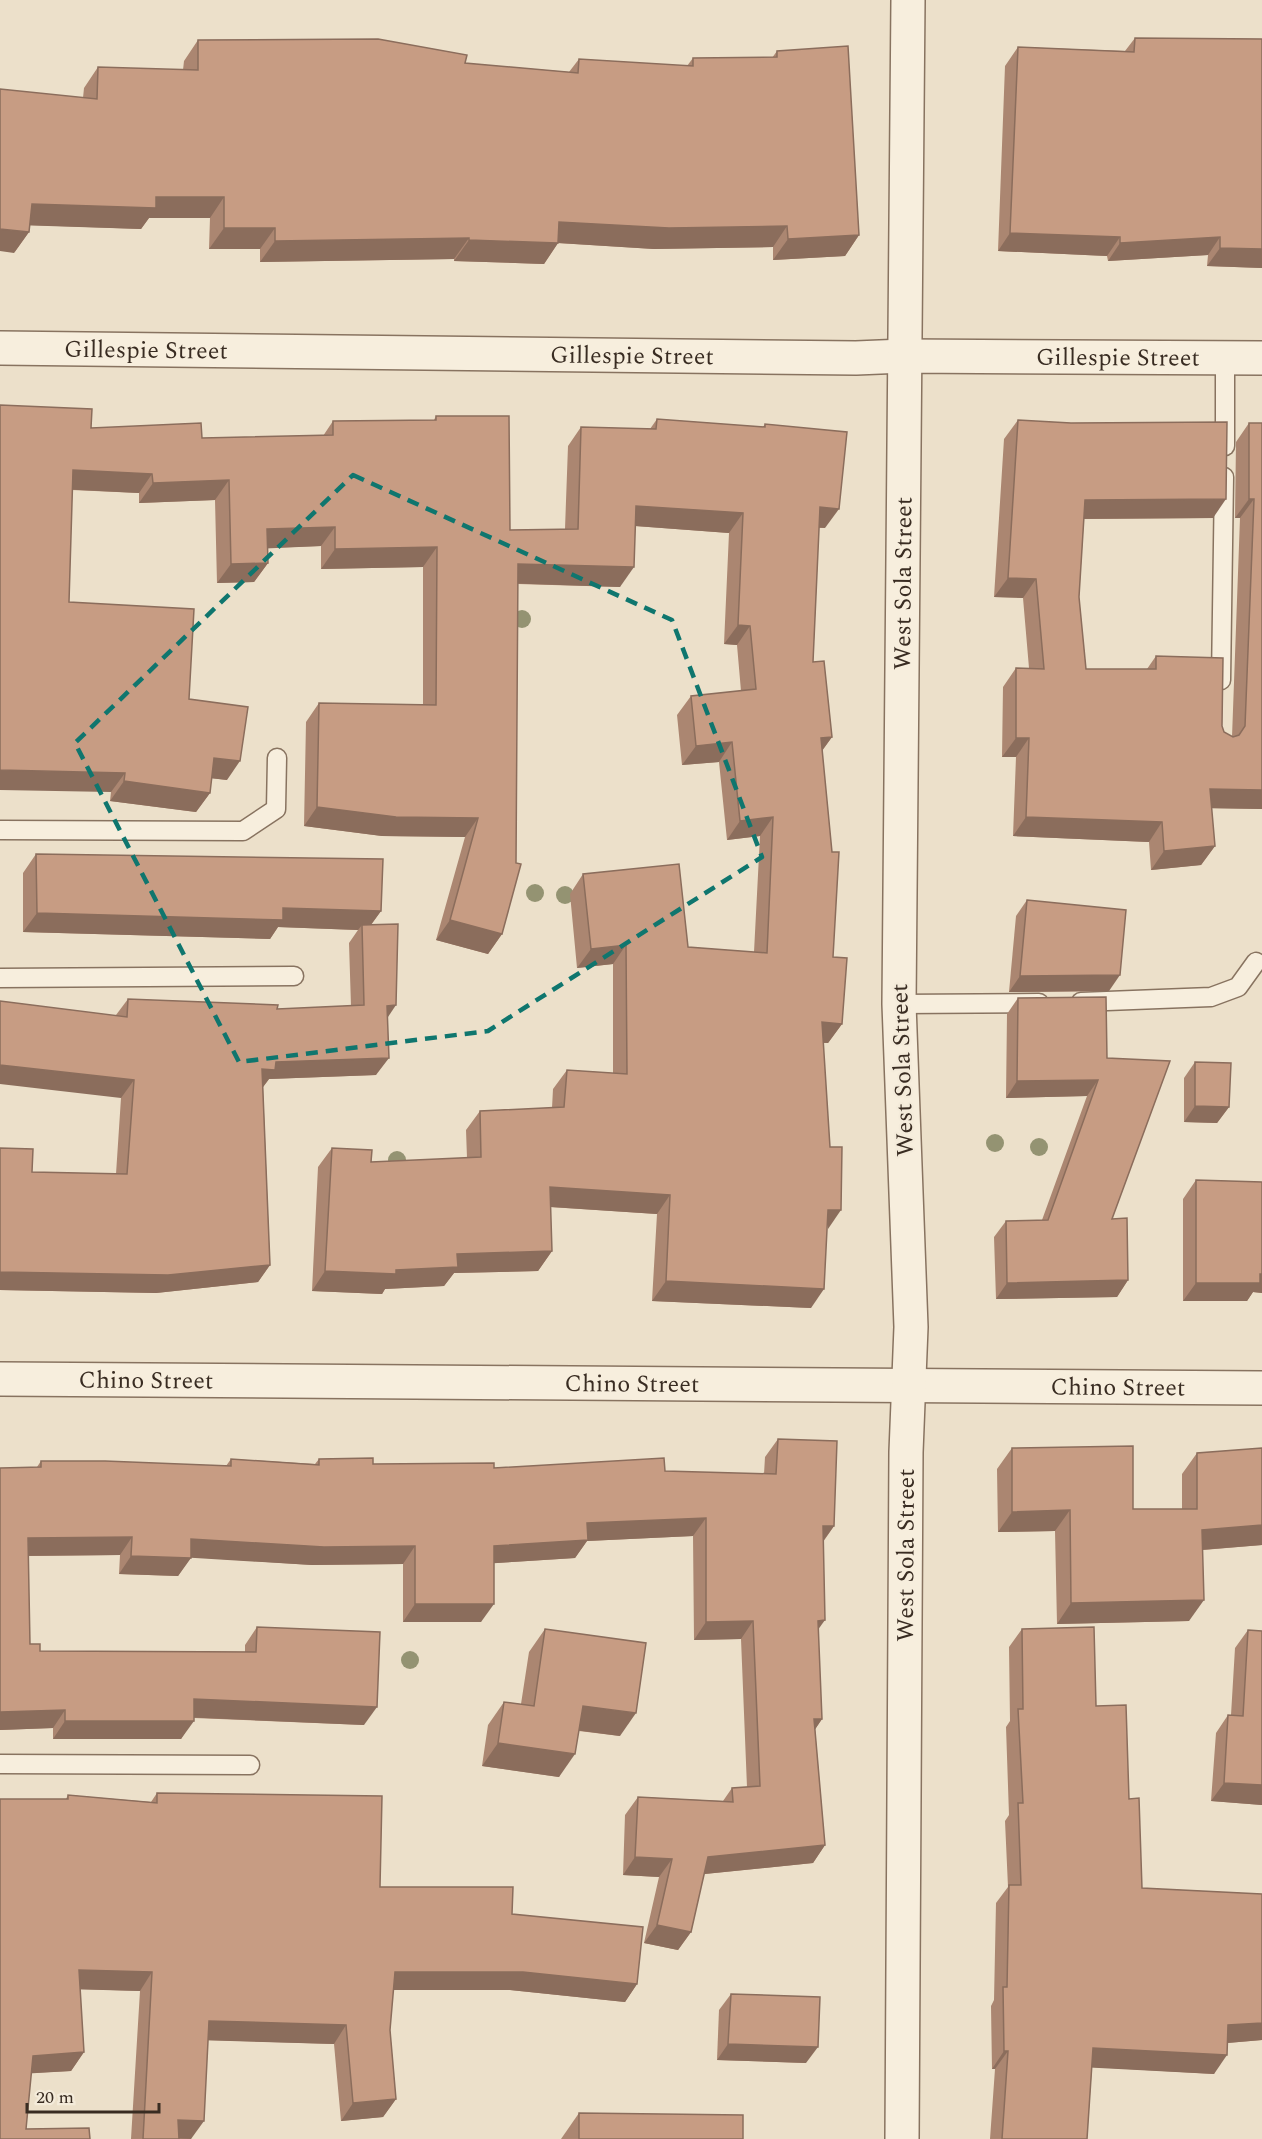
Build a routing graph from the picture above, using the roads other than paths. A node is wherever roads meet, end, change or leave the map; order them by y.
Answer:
1 (908, 0) edge
2 (0, 348) edge
3 (904, 356) junction
4 (1225, 358) junction
5 (1262, 358) edge
6 (1221, 699) edge
7 (278, 758) dead end
8 (0, 831) edge
9 (1256, 962) dead end
10 (294, 976) dead end
11 (0, 978) edge
12 (899, 1004) junction
13 (0, 1379) edge
14 (909, 1386) junction
15 (1262, 1388) edge
16 (0, 1764) edge
17 (250, 1765) dead end
18 (902, 2139) edge

1 - 3 street, West Sola Street
2 - 3 street, Gillespie Street
3 - 4 street, Gillespie Street
3 - 12 street, West Sola Street
4 - 5 street, Gillespie Street
4 - 6 lane
7 - 8 lane
9 - 12 lane
10 - 11 lane
12 - 14 street, West Sola Street
13 - 14 street, Chino Street
14 - 15 street, Chino Street
14 - 18 street, West Sola Street
16 - 17 lane

